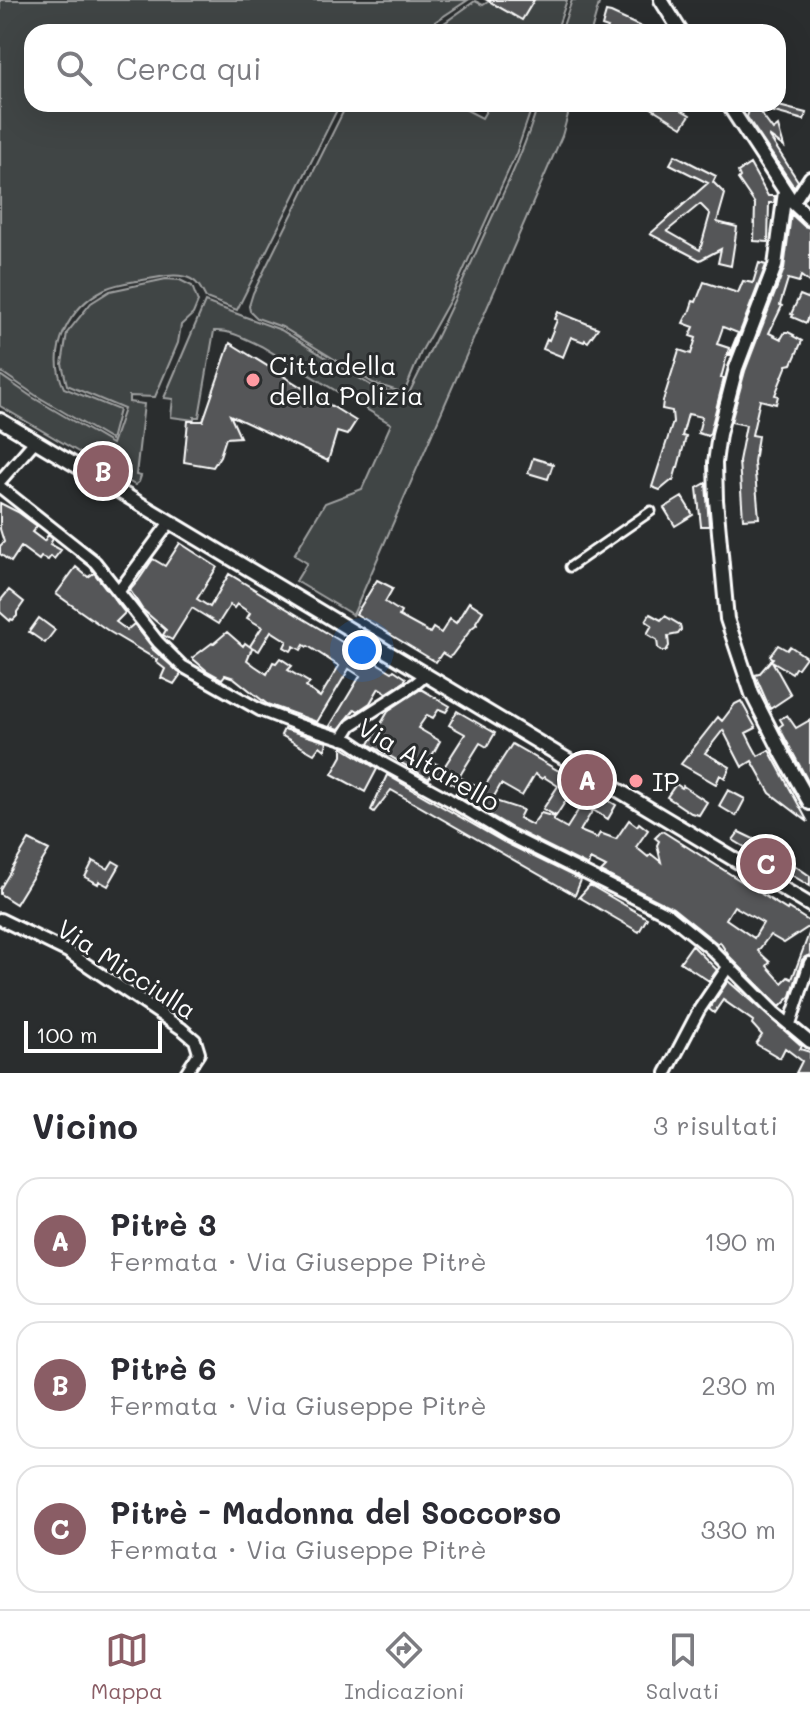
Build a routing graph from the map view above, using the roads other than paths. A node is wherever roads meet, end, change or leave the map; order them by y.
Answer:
1 (661, 0) edge
2 (676, 24) edge
3 (733, 112) edge
4 (810, 177) edge
5 (789, 197) junction
6 (810, 219) edge
7 (0, 420) edge
8 (35, 441) junction
9 (0, 481) edge
10 (0, 487) edge
11 (651, 511) dead end
12 (170, 522) junction
13 (570, 567) dead end
14 (119, 591) junction
15 (426, 675) junction
16 (342, 739) junction
17 (810, 803) edge
18 (810, 905) edge
19 (0, 919) edge
20 (810, 963) edge
21 (728, 967) junction
22 (790, 1024) junction
23 (810, 1042) edge
24 (186, 1073) edge
25 (666, 1073) edge

1 - 2 street
3 - 5 street
4 - 5 street
5 - 6 street
5 - 17 street
7 - 8 street
8 - 9 street
8 - 12 street
10 - 14 street, Via Altarello
11 - 13 street
12 - 14 street
12 - 15 street
14 - 16 street, Via Altarello
15 - 16 street
15 - 18 street
16 - 21 street, Via Altarello
19 - 24 street, Via Micciulla
20 - 22 street
21 - 22 street, Via Altarello
21 - 25 street
22 - 23 street, Via Altarello

